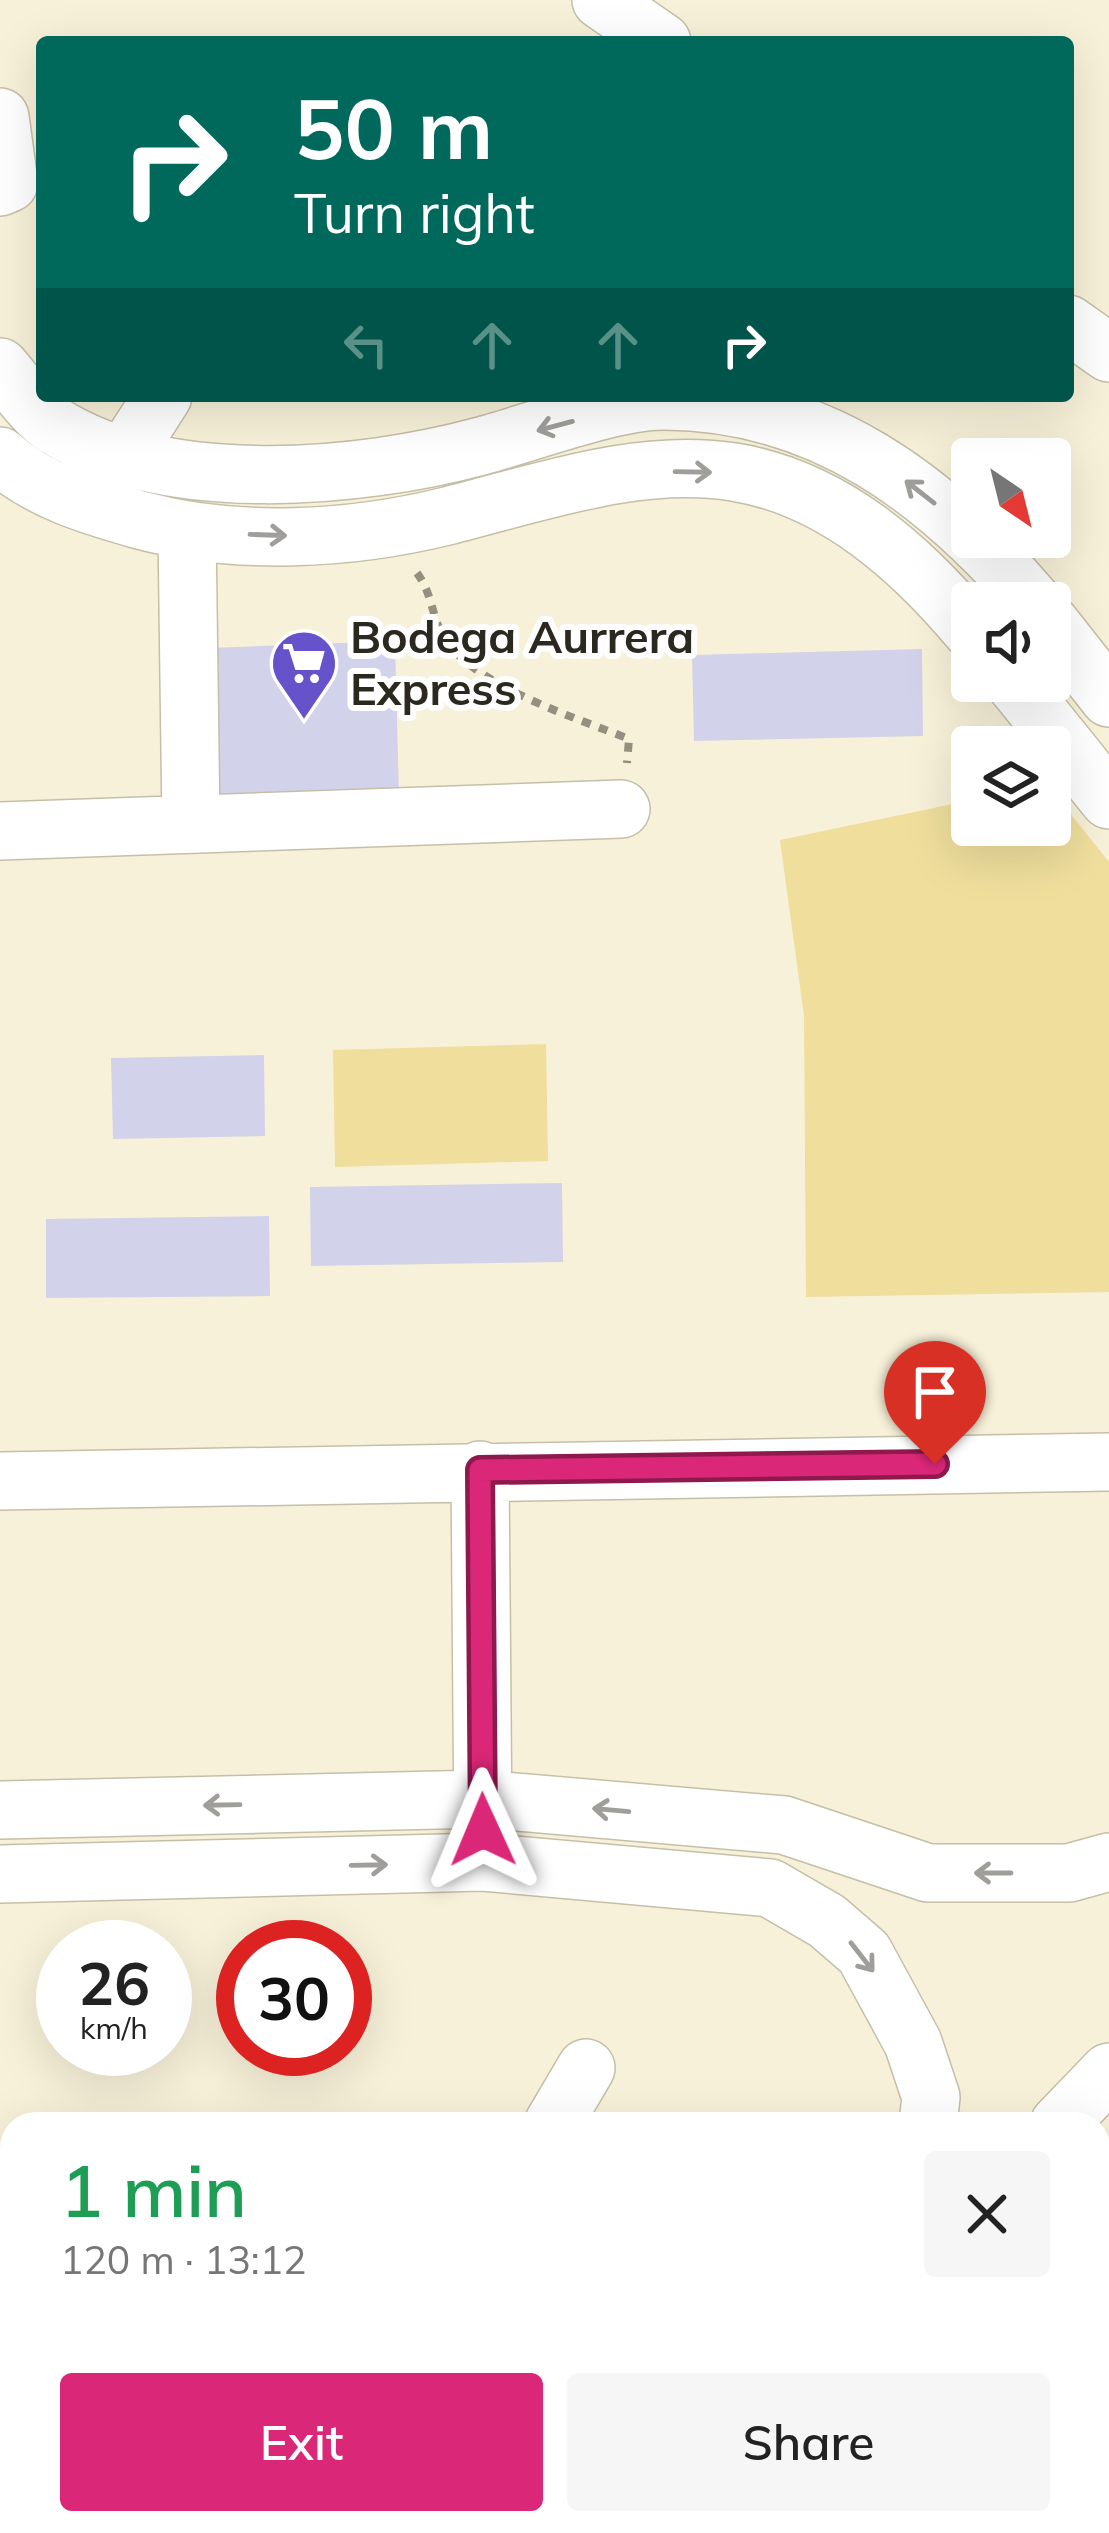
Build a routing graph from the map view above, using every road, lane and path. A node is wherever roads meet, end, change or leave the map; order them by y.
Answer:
1 (601, 0) edge
2 (653, 36) edge
3 (0, 117) edge
4 (0, 187) edge
5 (1074, 328) edge
6 (1109, 353) edge
7 (0, 367) edge
8 (105, 402) edge
9 (159, 402) edge
10 (652, 402) edge
11 (692, 402) edge
12 (53, 426) junction
13 (125, 455) junction
14 (6, 461) edge
15 (378, 471) junction
16 (79, 503) junction
17 (951, 521) edge
18 (384, 529) junction
19 (187, 532) junction
20 (958, 558) edge
21 (990, 558) edge
22 (1014, 582) edge
23 (930, 584) junction
24 (951, 608) edge
25 (1071, 650) edge
26 (1109, 698) edge
27 (1030, 702) edge
28 (1109, 800) edge
29 (621, 809) joint
30 (191, 824) junction
31 (0, 831) edge
32 (1109, 1462) edge
33 (480, 1470) junction
34 (0, 1481) edge
35 (482, 1799) junction
36 (0, 1810) edge
37 (784, 1825) junction
38 (483, 1862) junction
39 (1109, 1862) edge
40 (0, 1874) edge
41 (770, 1888) junction
42 (586, 2068) dead end
43 (1109, 2072) edge
44 (560, 2112) edge
45 (929, 2112) edge
46 (1071, 2112) edge

1 - 2 street
3 - 4 street
5 - 6 street
7 - 12 street
8 - 12 street
9 - 13 street
10 -> 15 street
17 -> 11 street
12 - 13 street
12 - 14 street
13 - 15 street
13 - 16 street
14 - 16 street
15 - 18 street
16 - 19 street
19 -> 18 street
18 -> 23 street
18 - 29 path
19 - 30 street
20 - 23 street
21 - 22 street
23 - 24 street
25 - 26 street
27 - 28 street
29 - 30 street
30 - 31 street
32 - 33 street
33 - 34 street
33 - 35 street
35 -> 36 street
37 -> 35 street
35 - 38 street
39 -> 37 street
37 - 41 street
40 -> 38 street
38 - 41 street
41 -> 45 street
42 - 44 street
43 - 46 street

